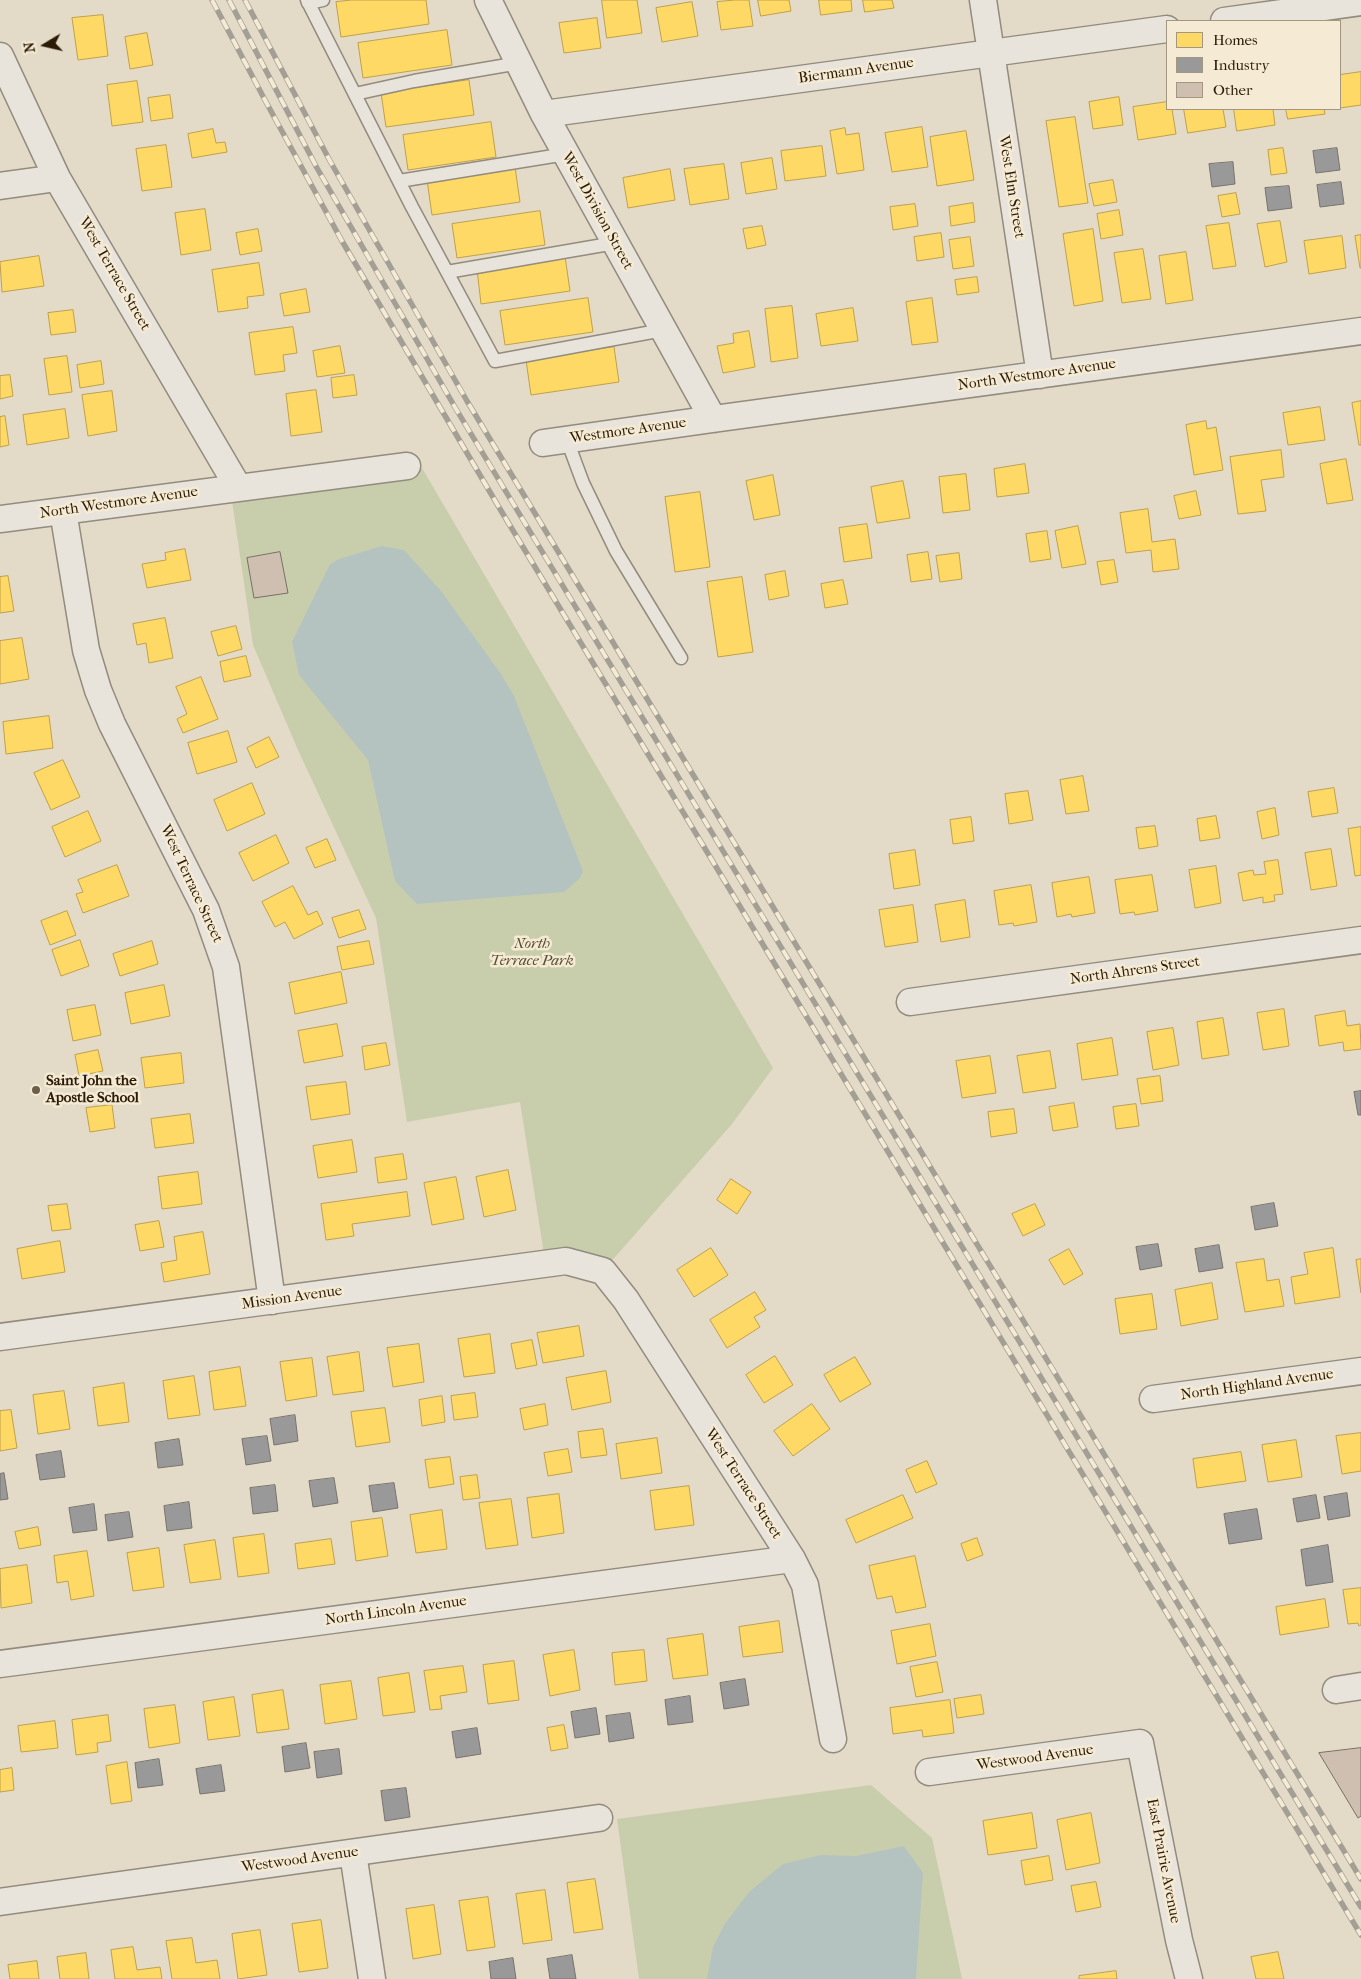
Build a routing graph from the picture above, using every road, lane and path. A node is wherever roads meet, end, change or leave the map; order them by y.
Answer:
1 (323, 0) edge
2 (488, 0) edge
3 (983, 0) edge
4 (308, 1) edge
5 (1361, 2) edge
6 (1231, 20) edge
7 (1166, 29) edge
8 (991, 53) junction
9 (0, 56) edge
10 (519, 63) junction
11 (356, 94) junction
12 (544, 114) junction
13 (566, 154) junction
14 (57, 178) junction
15 (399, 181) junction
16 (0, 186) edge
17 (614, 242) junction
18 (447, 272) junction
19 (662, 330) junction
20 (1361, 331) edge
21 (1040, 375) junction
22 (713, 418) junction
23 (555, 442) joint
24 (407, 466) dead end
25 (238, 487) junction
26 (63, 511) junction
27 (0, 519) edge
28 (681, 658) dead end
29 (1361, 940) edge
30 (910, 1002) dead end
31 (584, 1264) joint
32 (272, 1300) junction
33 (0, 1337) edge
34 (1361, 1371) edge
35 (1153, 1400) dead end
36 (792, 1559) junction
37 (0, 1664) edge
38 (1361, 1686) edge
39 (1336, 1690) dead end
40 (833, 1739) dead end
41 (1140, 1743) joint
42 (929, 1772) dead end
43 (599, 1818) dead end
44 (353, 1852) junction
45 (0, 1902) edge
46 (372, 1979) edge
47 (1189, 1979) edge

1 - 4 lane
2 - 10 street, West Division Street
3 - 8 street, West Elm Street
4 - 11 lane
5 - 6 street
7 - 8 street, Biermann Avenue
8 - 12 street, Biermann Avenue
8 - 21 street, West Elm Street
9 - 14 street, West Terrace Street
10 - 11 lane
10 - 12 street, West Division Street
11 - 15 lane
12 - 13 street, West Division Street
13 - 15 lane
13 - 17 street, West Division Street
14 - 16 street
14 - 25 street, West Terrace Street
15 - 18 lane
17 - 18 lane
17 - 19 street, West Division Street
18 - 19 lane
19 - 22 street, West Division Street
20 - 21 street, North Westmore Avenue
21 - 22 street, North Westmore Avenue
22 - 23 street, Westmore Avenue
23 - 28 lane
24 - 25 street
25 - 26 street, North Westmore Avenue
26 - 27 street, North Westmore Avenue
26 - 32 street, West Terrace Street
29 - 30 street, North Ahrens Street
31 - 32 street, Mission Avenue
31 - 36 street, West Terrace Street
32 - 33 street, Mission Avenue
34 - 35 street, North Highland Avenue
36 - 37 street, North Lincoln Avenue
36 - 40 street, West Terrace Street
38 - 39 street
41 - 42 street, Westwood Avenue
41 - 47 street, East Prairie Avenue
43 - 44 street, Westwood Avenue
44 - 45 street, Westwood Avenue
44 - 46 street

